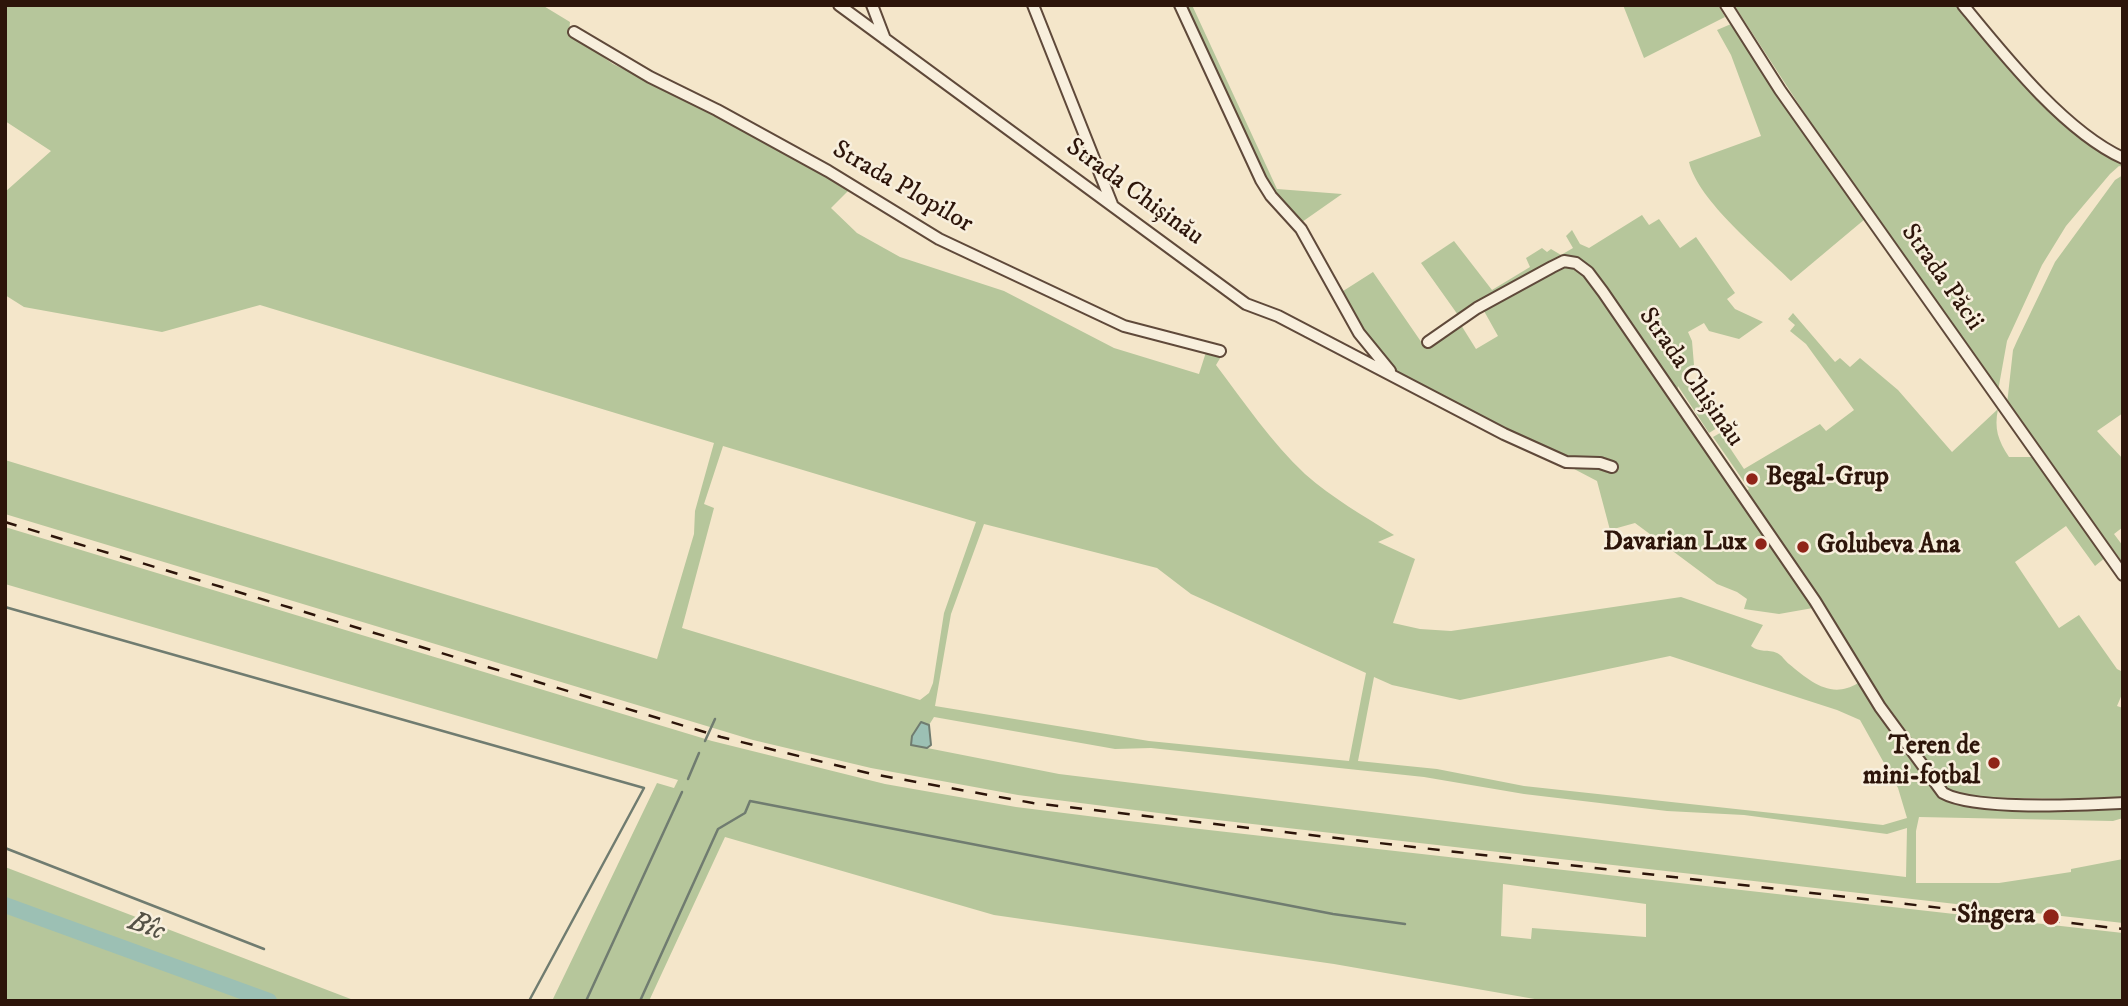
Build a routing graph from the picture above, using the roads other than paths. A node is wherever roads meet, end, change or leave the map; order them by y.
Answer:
1 (839, 5) edge
2 (872, 5) edge
3 (1033, 5) edge
4 (1180, 5) edge
5 (1726, 5) edge
6 (1963, 5) edge
7 (1972, 5) edge
8 (1975, 20) junction
9 (574, 32) dead end
10 (885, 39) junction
11 (2123, 158) edge
12 (1113, 206) junction
13 (1428, 342) dead end
14 (1220, 351) dead end
15 (1392, 375) junction
16 (1612, 467) dead end
17 (2123, 575) edge
18 (2123, 803) edge

1 - 10 street, Strada Chișinău
2 - 10 street
3 - 12 street
4 - 15 street
5 - 17 street, Strada Păcii
6 - 8 street
7 - 8 street
8 - 11 street
9 - 14 street, Strada Plopilor
10 - 12 street, Strada Chișinău
12 - 15 street, Strada Chișinău
13 - 18 street, Strada Chișinău
15 - 16 street, Strada Chișinău

